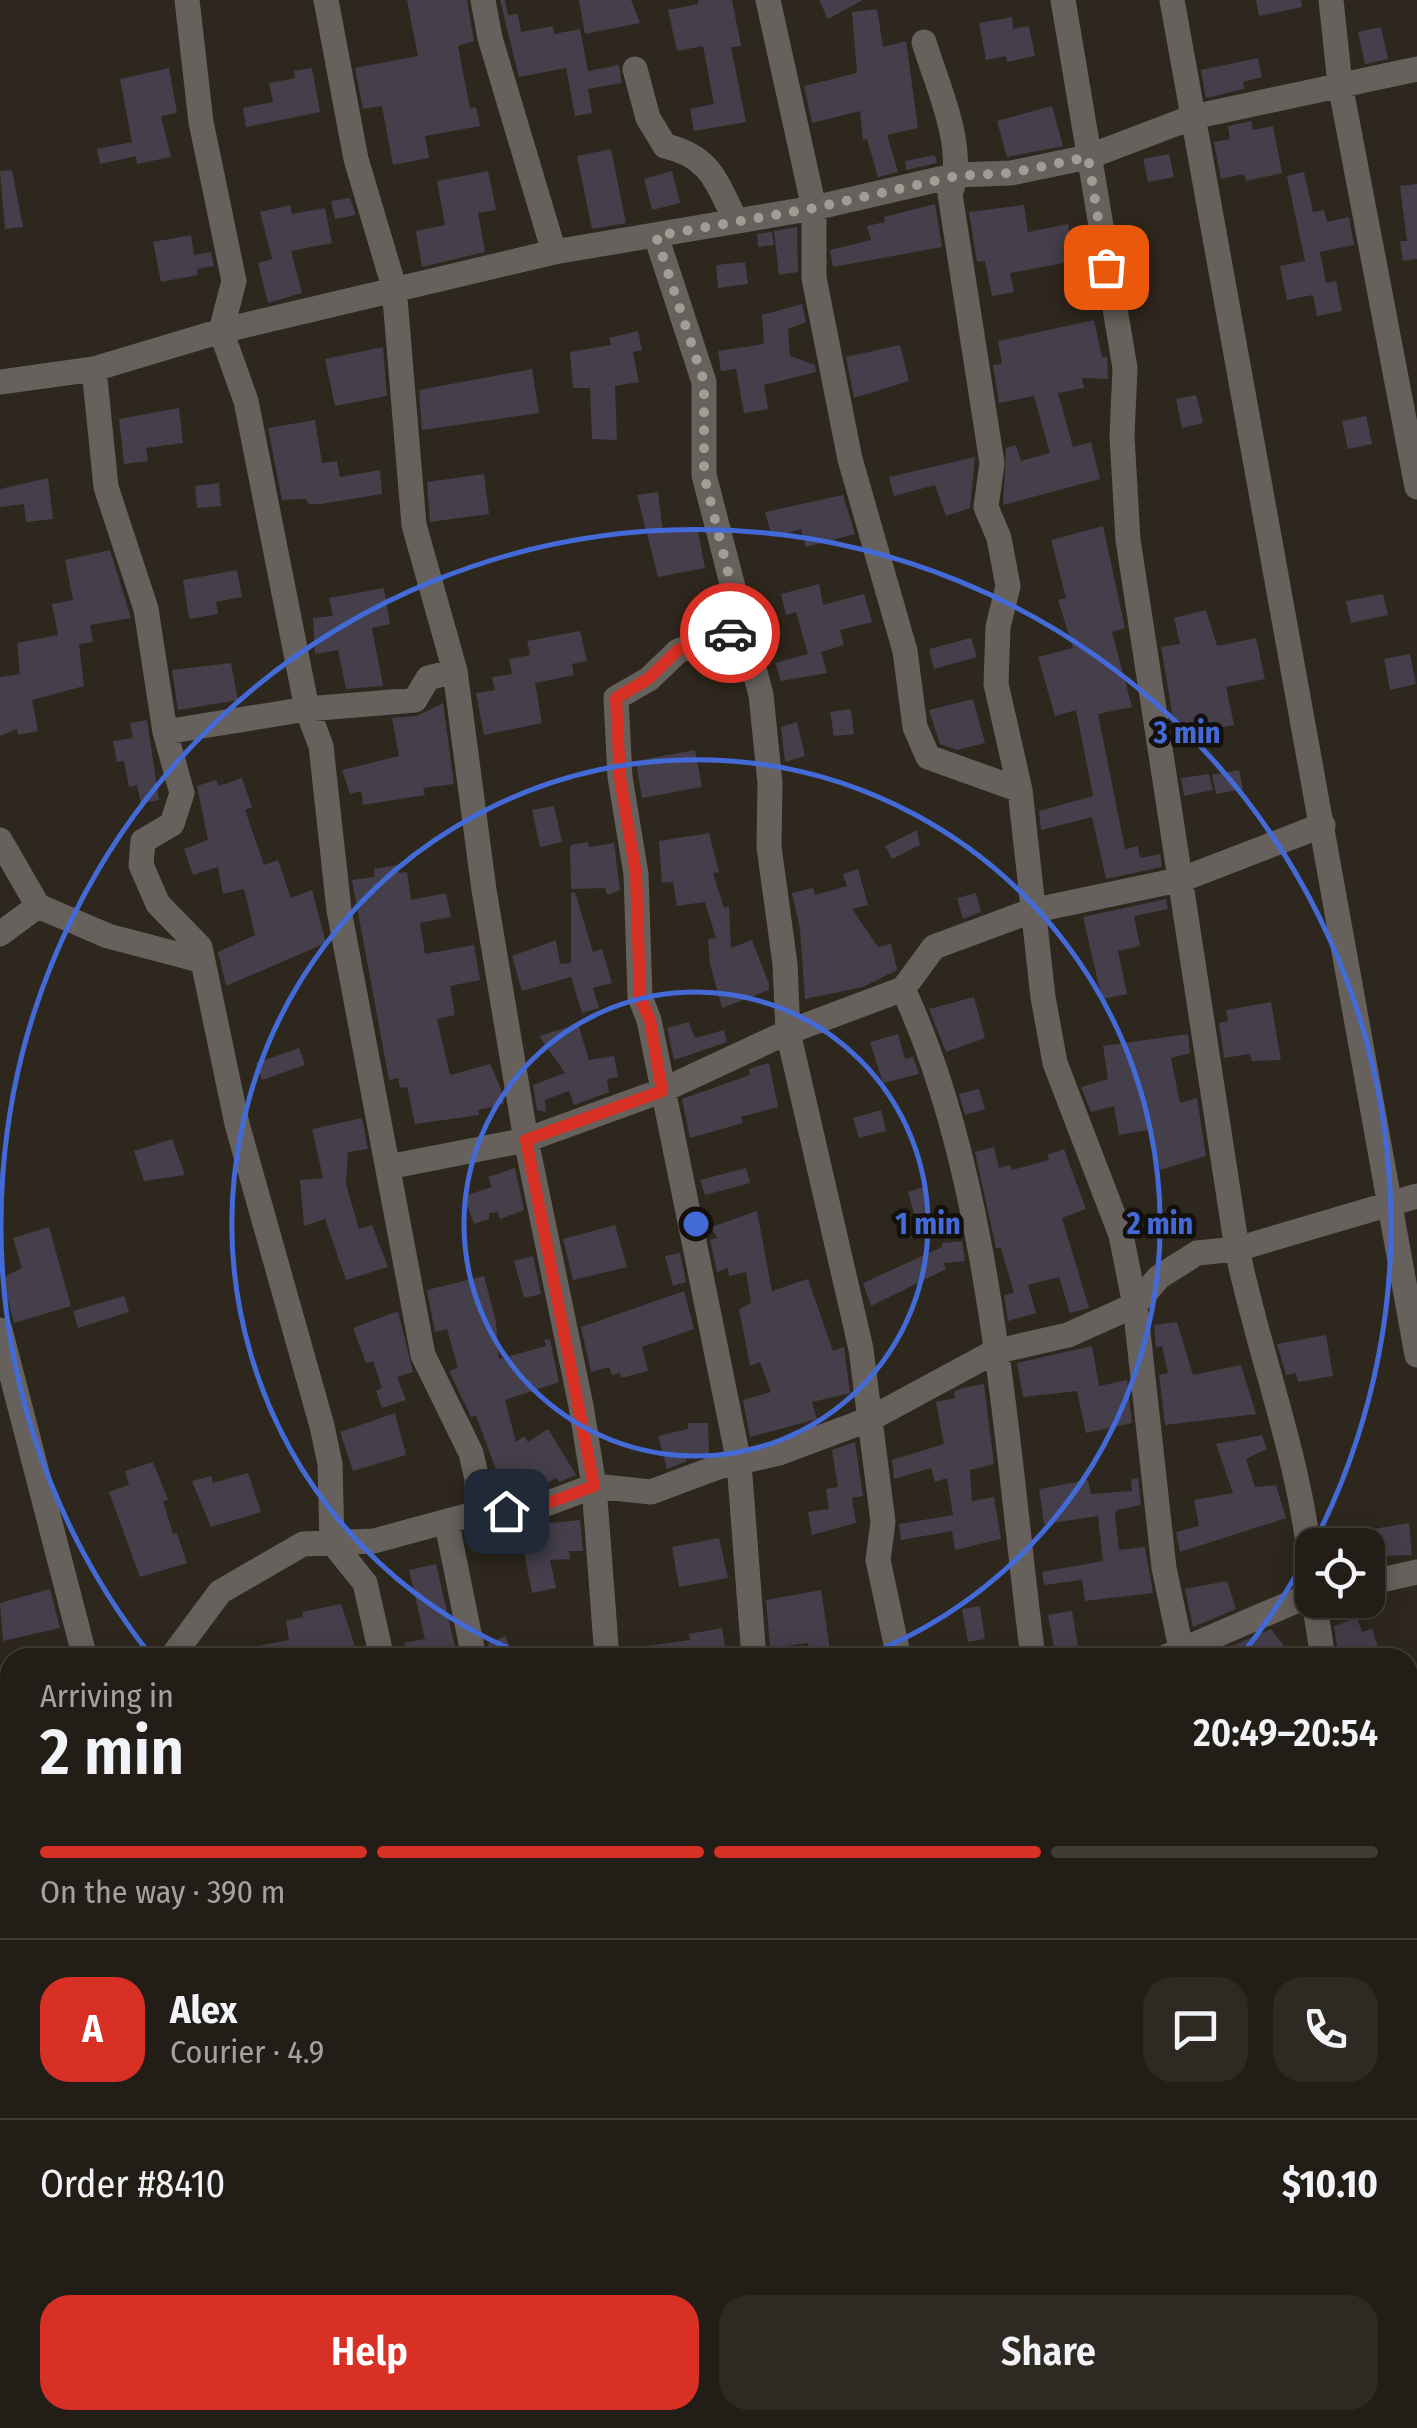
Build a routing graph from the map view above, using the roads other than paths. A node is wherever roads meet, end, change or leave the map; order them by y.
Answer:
1 (187, 0) edge
2 (326, 0) edge
3 (483, 0) edge
4 (768, 0) edge
5 (1062, 0) edge
6 (1172, 0) edge
7 (1331, 0) edge
8 (924, 42) dead end
9 (635, 69) dead end
10 (1417, 69) edge
11 (1340, 84) junction
12 (1193, 117) junction
13 (1088, 157) junction
14 (957, 176) junction
15 (814, 208) junction
16 (734, 219) junction
17 (656, 236) junction
18 (554, 252) junction
19 (394, 287) junction
20 (221, 331) junction
21 (94, 368) junction
22 (0, 382) edge
23 (1415, 470) edge
24 (742, 629) junction
25 (455, 671) junction
26 (307, 708) junction
27 (165, 732) junction
28 (1020, 790) junction
29 (1323, 825) junction
30 (0, 840) edge
31 (1182, 879) junction
32 (38, 906) junction
33 (1031, 911) junction
34 (0, 934) edge
35 (203, 961) junction
36 (903, 989) junction
37 (788, 1032) junction
38 (662, 1091) junction
39 (526, 1140) junction
40 (388, 1167) junction
41 (1405, 1201) edge
42 (1238, 1249) junction
43 (1135, 1305) junction
44 (0, 1330) edge
45 (994, 1352) junction
46 (1417, 1355) edge
47 (870, 1419) junction
48 (740, 1463) junction
49 (594, 1486) junction
50 (477, 1513) junction
51 (448, 1524) junction
52 (1309, 1528) edge
53 (332, 1542) junction
54 (1417, 1572) edge
55 (1385, 1579) edge
56 (1295, 1605) edge
57 (1317, 1618) edge
58 (81, 1648) edge
59 (179, 1648) edge
60 (380, 1648) edge
61 (472, 1648) edge
62 (606, 1648) edge
63 (753, 1648) edge
64 (897, 1648) edge
65 (1032, 1648) edge
66 (1175, 1648) edge
67 (1193, 1648) edge
68 (1322, 1648) edge

1 - 20 street
2 - 19 street
3 - 18 street
4 - 15 street
5 - 13 street
6 - 12 street
7 - 11 street
8 - 14 street
9 - 16 street
10 - 11 street
11 - 12 street
11 - 23 street
12 - 13 street
12 - 29 street
13 - 14 street
13 - 31 street
14 - 15 street
14 - 28 street
15 - 16 street
15 - 28 street
16 - 17 street
17 - 18 street
17 - 24 street
18 - 19 street
19 - 20 street
19 - 25 street
20 - 21 street
20 - 26 street
21 - 22 street
21 - 27 street
24 - 37 street
24 - 38 street
25 - 26 street
25 - 39 street
26 - 27 street
26 - 40 street
27 - 35 street
28 - 33 street
29 - 31 street
29 - 41 street
30 - 32 street
31 - 33 street
31 - 42 street
32 - 34 street
32 - 35 street
33 - 36 street
33 - 43 street
35 - 53 street
36 - 37 street
36 - 45 street
37 - 38 street
37 - 47 street
38 - 39 street
38 - 48 street
39 - 40 street
39 - 49 street
40 - 50 street
41 - 42 street
41 - 46 street
42 - 43 street
42 - 52 street
43 - 45 street
43 - 66 street
44 - 58 street
45 - 47 street
45 - 65 street
47 - 48 street
47 - 64 street
48 - 49 street
48 - 63 street
49 - 50 street
49 - 62 street
50 - 51 street
51 - 53 street
51 - 61 street
53 - 59 street
53 - 60 street
54 - 55 street
56 - 67 street
57 - 68 street

